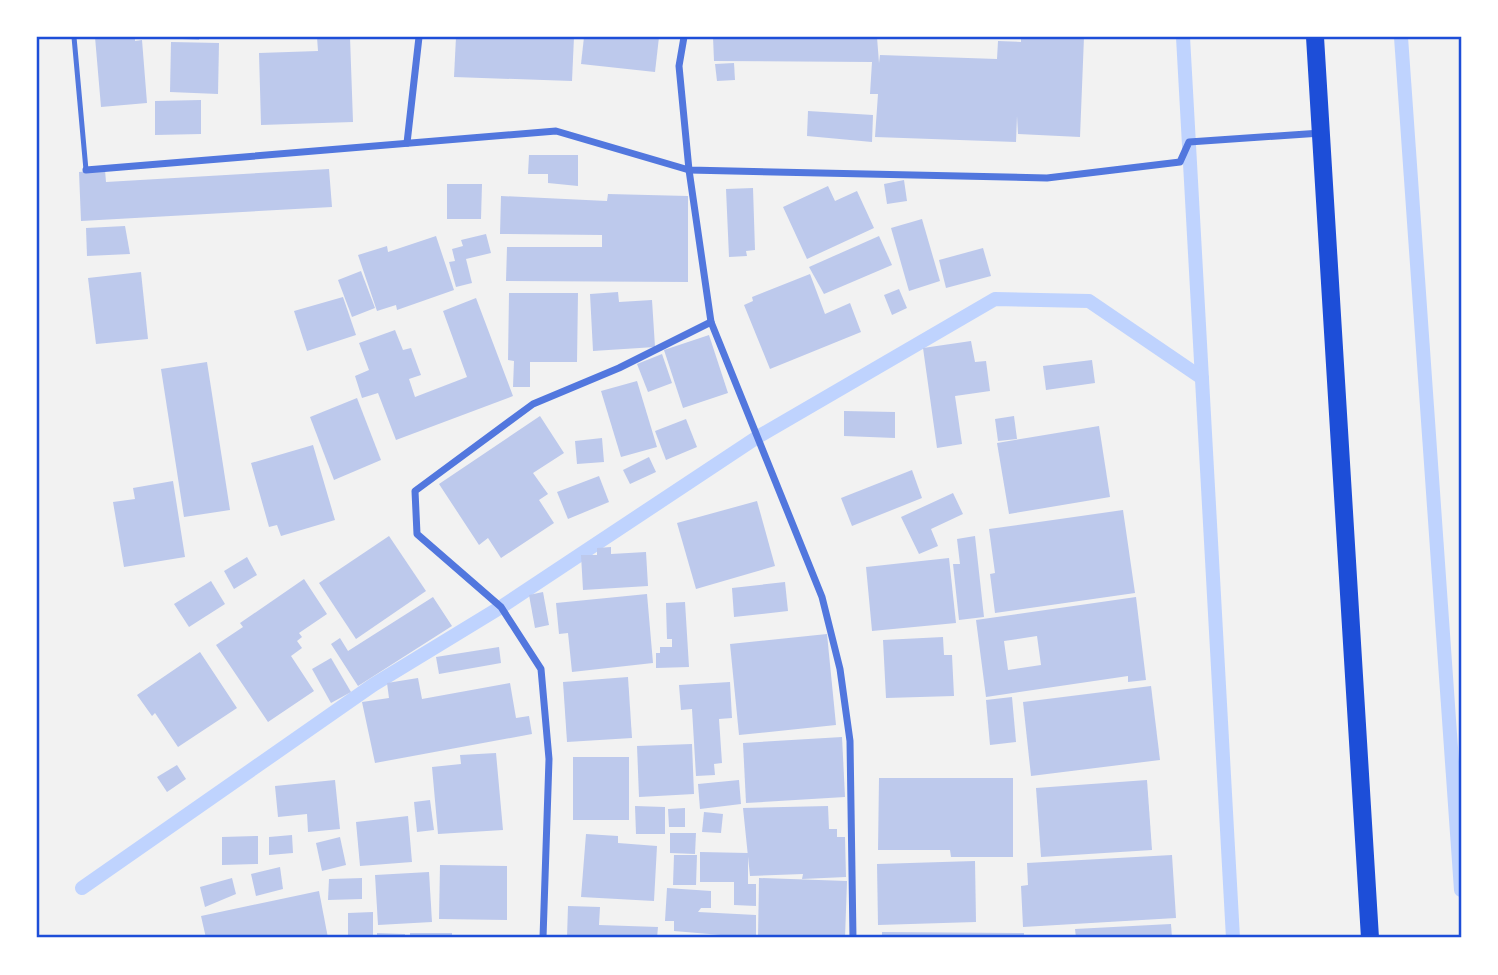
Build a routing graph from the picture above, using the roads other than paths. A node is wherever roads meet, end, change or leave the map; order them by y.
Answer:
1 (74, 37) edge
2 (419, 37) edge
3 (684, 37) edge
4 (1315, 37) edge
5 (1321, 133) junction
6 (407, 144) junction
7 (86, 170) joint
8 (689, 170) junction
9 (712, 322) junction
10 (543, 938) edge
11 (853, 938) edge
12 (1370, 938) edge

1 - 7 lane
2 - 6 street
3 - 8 street
4 - 5 main road
5 - 8 street
5 - 12 main road
6 - 7 street
6 - 8 street
8 - 9 street
9 - 10 street
9 - 11 street

